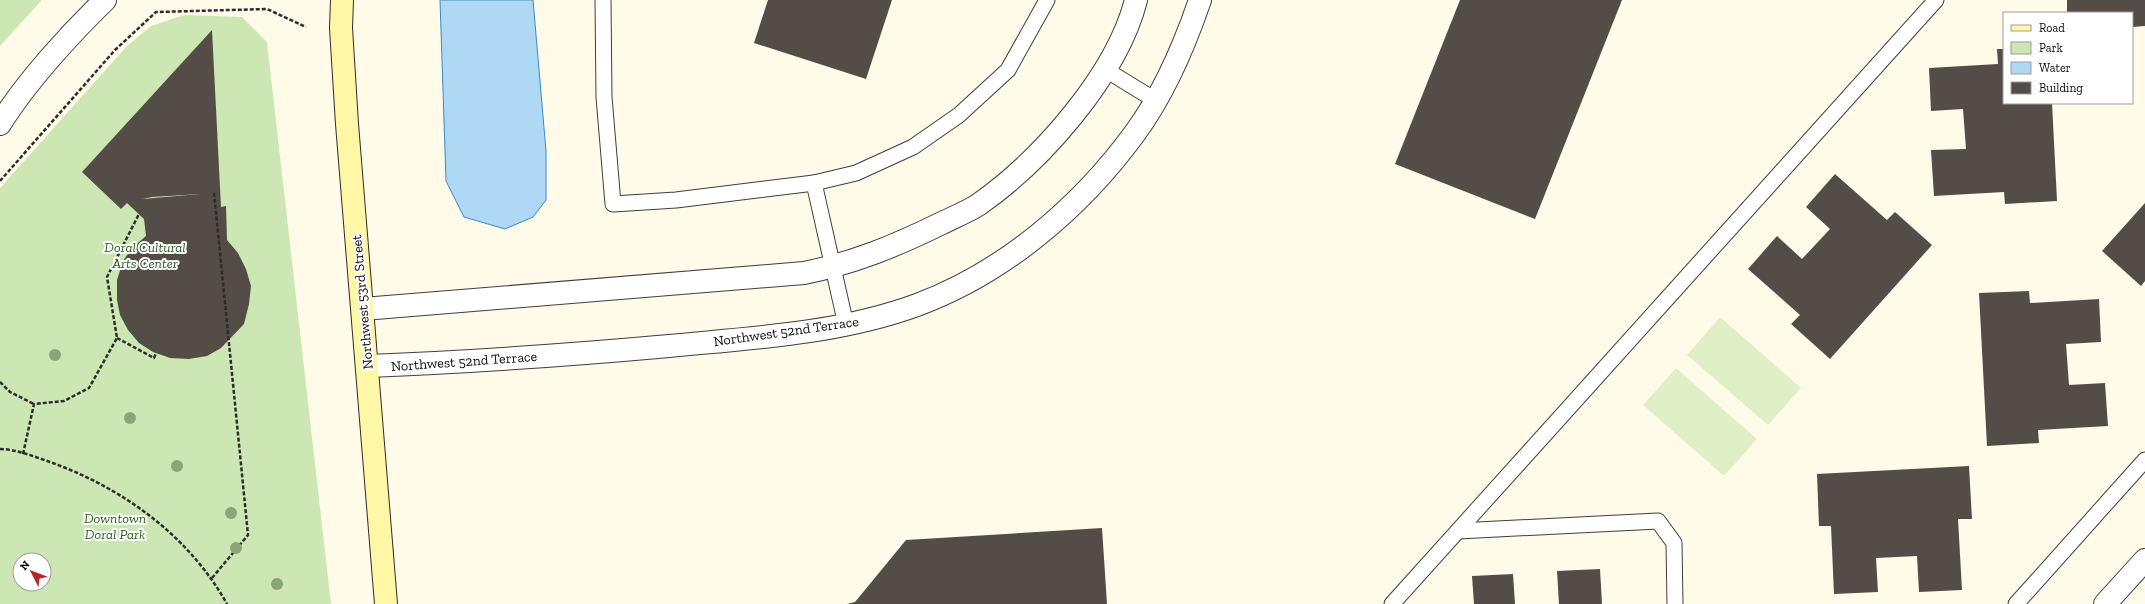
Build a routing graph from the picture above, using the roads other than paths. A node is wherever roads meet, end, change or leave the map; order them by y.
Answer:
1 (106, 0) edge
2 (342, 0) edge
3 (603, 0) edge
4 (1047, 0) edge
5 (1136, 0) edge
6 (1200, 0) edge
7 (1936, 0) edge
8 (1106, 70) junction
9 (1155, 100) junction
10 (7, 108) edge
11 (0, 124) edge
12 (814, 183) junction
13 (833, 267) junction
14 (363, 309) junction
15 (846, 325) junction
16 (368, 366) junction
17 (2145, 460) edge
18 (1458, 531) junction
19 (2145, 560) edge
20 (386, 604) edge
21 (1392, 604) edge
22 (1675, 604) edge
23 (2016, 604) edge
24 (2106, 604) edge

1 - 10 street
2 - 14 street, Northwest 53rd Street
3 - 12 lane
4 - 12 lane
5 - 8 street
6 - 9 street, Northwest 52nd Terrace
7 - 18 lane
8 - 9 lane
8 - 13 street
9 - 15 street, Northwest 52nd Terrace
10 - 11 street
12 - 13 lane
13 - 14 street
13 - 15 lane
14 - 16 street, Northwest 53rd Street
15 - 16 street, Northwest 52nd Terrace
16 - 20 street, Northwest 53rd Street
17 - 23 lane
18 - 21 lane
18 - 22 lane
19 - 24 street

